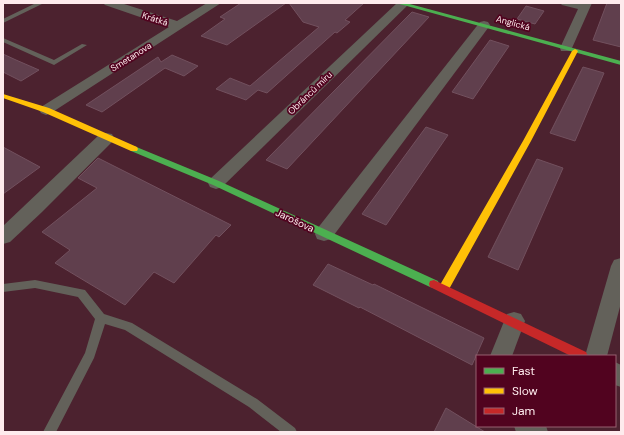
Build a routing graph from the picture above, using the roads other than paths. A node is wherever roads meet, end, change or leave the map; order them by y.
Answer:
1 (41, 3) edge
2 (109, 3) edge
3 (215, 3) edge
4 (402, 3) edge
5 (566, 3) edge
6 (585, 5) edge
7 (3, 22) edge
8 (179, 26) junction
9 (484, 26) junction
10 (3, 40) edge
11 (84, 45) dead end
12 (570, 49) junction
13 (621, 63) edge
14 (3, 96) edge
15 (46, 110) junction
16 (106, 138) junction
17 (216, 183) junction
18 (324, 234) junction
19 (3, 237) edge
20 (621, 266) edge
21 (3, 288) edge
22 (444, 288) junction
23 (101, 318) junction
24 (514, 322) junction
25 (501, 355) edge
26 (580, 355) edge
27 (596, 355) edge
28 (48, 432) edge
29 (291, 432) edge

1 - 7 lane
2 - 8 street, Krátká
3 - 8 street, Smetanova
4 - 9 street, Anglická
4 - 17 street, Obránců míru
5 - 6 street
6 - 12 street
8 - 15 street, Smetanova
9 - 12 street, Anglická
9 - 18 street
10 - 11 lane
12 - 13 street, Anglická
12 - 22 street
14 - 15 street, Jarošova
15 - 16 street, Jarošova
16 - 17 street, Jarošova
16 - 19 street
17 - 18 street, Jarošova
18 - 22 street, Jarošova
20 - 27 street
21 - 23 lane
22 - 24 street, Jarošova
23 - 28 lane
23 - 29 lane
24 - 25 street
24 - 26 street, Jarošova

